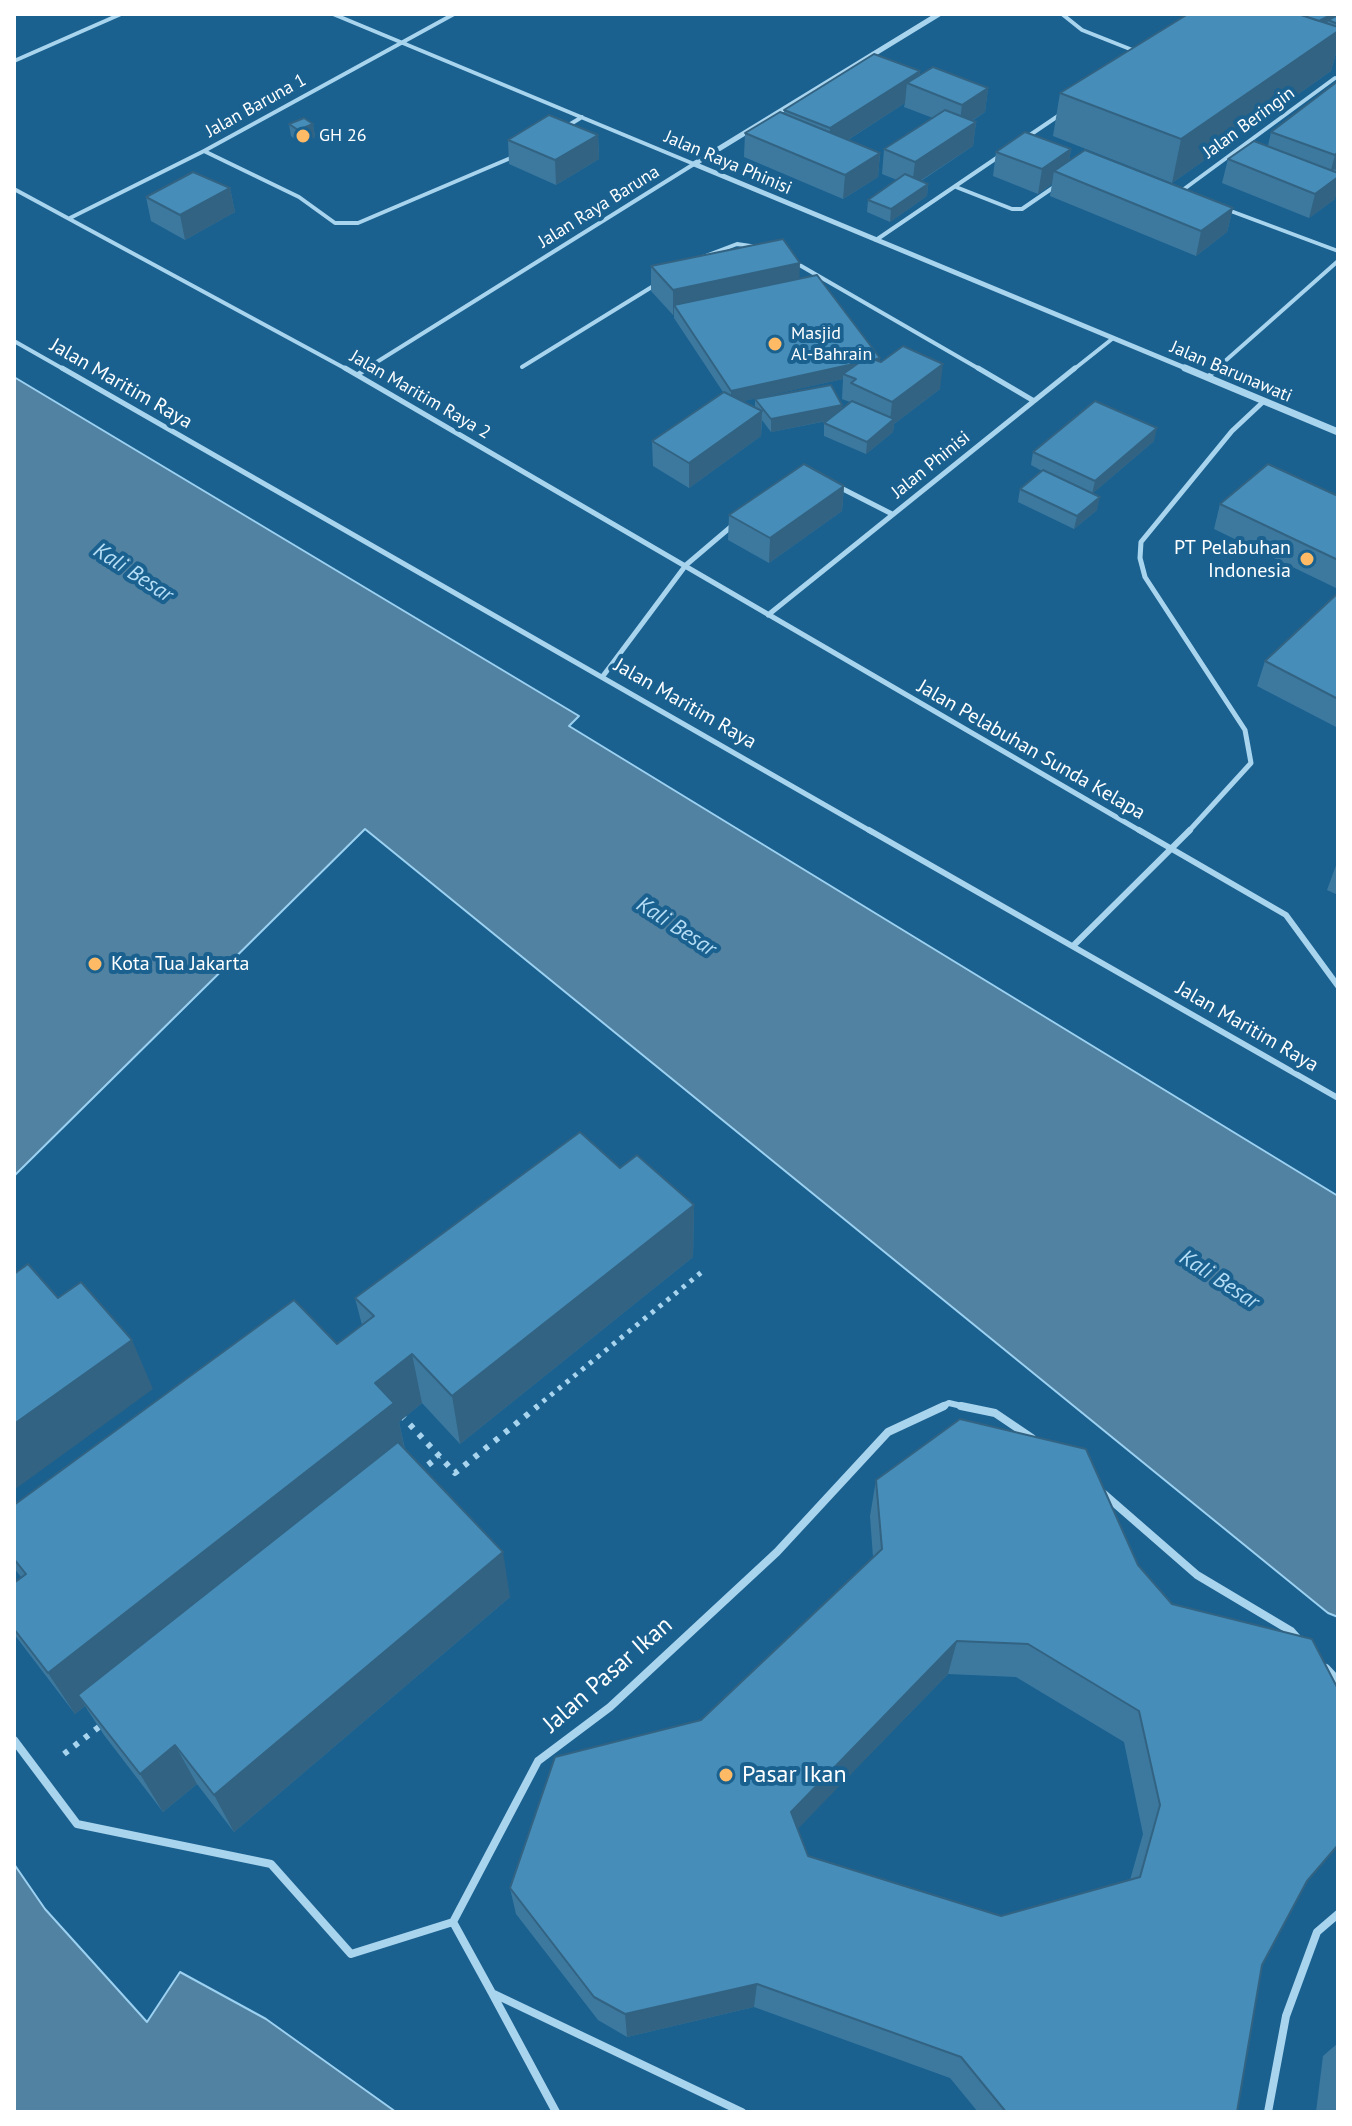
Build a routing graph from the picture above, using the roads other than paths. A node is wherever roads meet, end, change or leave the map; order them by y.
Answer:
1 (121, 14) edge
2 (333, 14) edge
3 (454, 14) edge
4 (939, 14) edge
5 (1062, 14) edge
6 (399, 42) junction
7 (1136, 52) edge
8 (14, 61) edge
9 (1335, 78) edge
10 (1070, 109) edge
11 (582, 117) junction
12 (556, 132) edge
13 (1030, 134) junction
14 (1042, 139) edge
15 (1017, 143) edge
16 (204, 151) junction
17 (1005, 152) edge
18 (518, 155) edge
19 (694, 164) junction
20 (1067, 178) edge
21 (956, 187) junction
22 (14, 189) edge
23 (1194, 197) edge
24 (1223, 208) edge
25 (70, 218) junction
26 (876, 240) junction
27 (761, 248) edge
28 (1338, 251) edge
29 (787, 258) edge
30 (1338, 261) edge
31 (690, 263) edge
32 (664, 279) edge
33 (1112, 339) junction
34 (14, 341) edge
35 (522, 367) dead end
36 (357, 375) junction
37 (1208, 377) junction
38 (1034, 401) junction
39 (1264, 401) junction
40 (1338, 432) edge
41 (826, 480) edge
42 (892, 514) junction
43 (742, 517) edge
44 (686, 565) junction
45 (768, 615) junction
46 (603, 676) junction
47 (1172, 849) junction
48 (1073, 946) junction
49 (1338, 986) edge
50 (1338, 1098) edge
51 (1047, 1447) edge
52 (1094, 1486) edge
53 (1310, 1651) edge
54 (1319, 1661) edge
55 (1338, 1681) edge
56 (14, 1740) edge
57 (1338, 1914) edge
58 (453, 1922) junction
59 (492, 1993) junction
60 (556, 2112) edge
61 (742, 2112) edge
62 (1268, 2112) edge

1 - 8 lane
2 - 6 lane, Jalan Raya Phinisi
3 - 6 lane, Jalan Baruna 1
4 - 19 street, Jalan Raya Baruna
5 - 7 lane
6 - 11 lane, Jalan Raya Phinisi
6 - 16 lane, Jalan Baruna 1
9 - 23 lane, Jalan Beringin
10 - 13 lane
11 - 12 lane
11 - 19 lane, Jalan Raya Phinisi
13 - 14 lane
13 - 15 lane
16 - 18 lane
16 - 25 lane, Jalan Baruna 1
17 - 21 lane
19 - 26 street, Jalan Raya Phinisi
19 - 36 lane, Jalan Raya Baruna
20 - 21 lane
21 - 26 lane
22 - 25 lane, Jalan Maritim Raya 2
24 - 28 lane
25 - 36 lane, Jalan Maritim Raya 2
26 - 33 street, Jalan Raya Phinisi
27 - 31 lane
29 - 38 lane
30 - 37 lane
32 - 35 lane
33 - 37 street, Jalan Barunawati
33 - 38 lane, Jalan Phinisi
34 - 46 lane, Jalan Maritim Raya
36 - 44 lane, Jalan Maritim Raya 2
37 - 39 street, Jalan Barunawati
38 - 42 lane, Jalan Phinisi
39 - 40 street, Jalan Barunawati
39 - 47 lane
41 - 42 lane
42 - 45 lane, Jalan Phinisi
43 - 44 lane
44 - 45 lane, Jalan Pelabuhan Sunda Kelapa
44 - 46 lane
45 - 47 lane, Jalan Pelabuhan Sunda Kelapa
46 - 48 lane, Jalan Maritim Raya
47 - 48 lane
47 - 49 lane, Jalan Pelabuhan Sunda Kelapa
48 - 50 lane, Jalan Maritim Raya
51 - 58 lane, Jalan Pasar Ikan
52 - 53 lane
54 - 55 lane
56 - 58 lane
57 - 62 lane
58 - 59 lane
59 - 60 lane
59 - 61 lane

